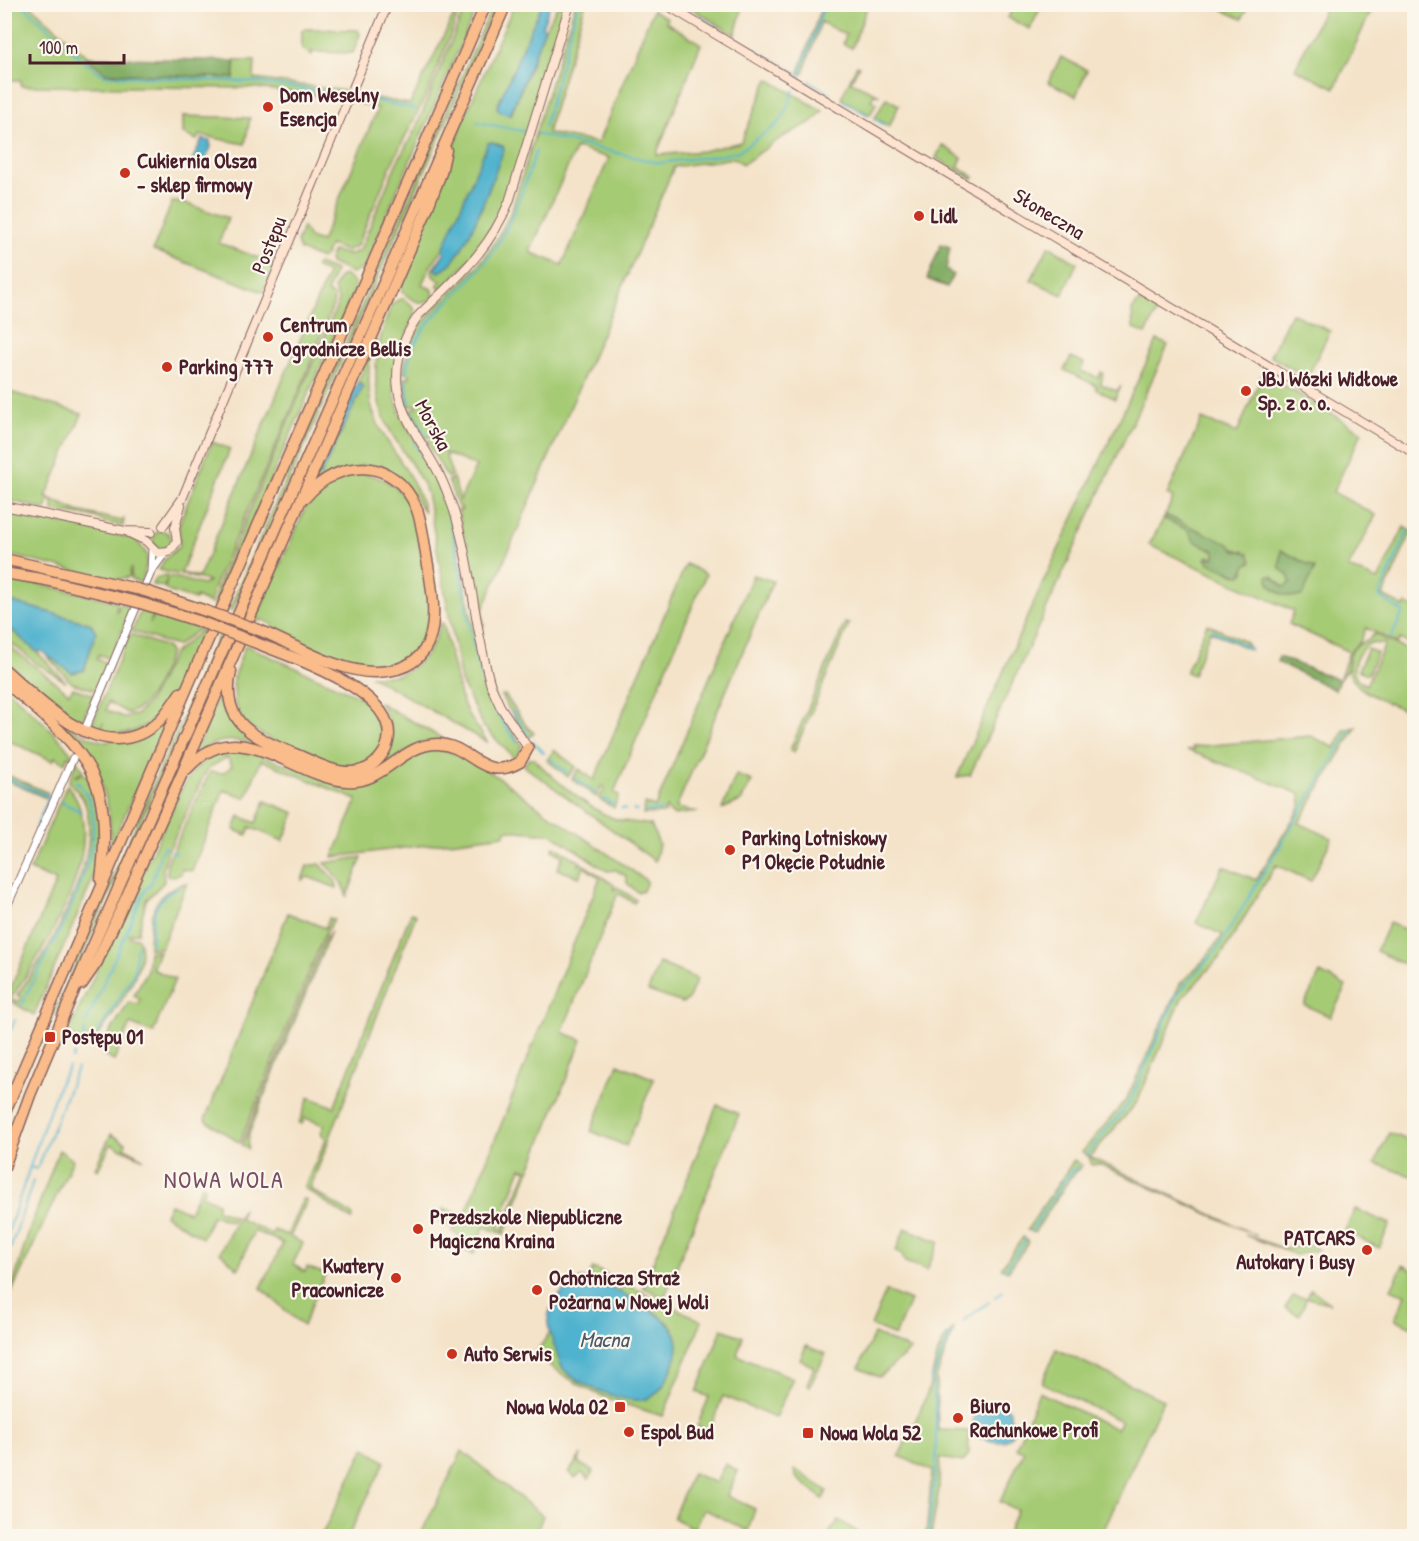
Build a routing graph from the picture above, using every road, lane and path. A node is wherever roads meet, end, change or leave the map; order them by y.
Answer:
1 (388, 4) edge
2 (486, 4) edge
3 (506, 4) edge
4 (570, 4) edge
5 (665, 4) edge
6 (451, 129) junction
7 (1414, 453) edge
8 (182, 499) junction
9 (4, 506) edge
10 (298, 507) junction
11 (163, 526) junction
12 (125, 531) junction
13 (151, 532) junction
14 (175, 533) junction
15 (151, 546) junction
16 (164, 554) junction
17 (4, 559) edge
18 (4, 571) edge
19 (151, 572) junction
20 (235, 651) junction
21 (4, 669) edge
22 (4, 681) edge
23 (190, 681) junction
24 (86, 727) tunnel mouth
25 (528, 748) joint
26 (72, 758) tunnel mouth
27 (181, 776) junction
28 (99, 892) junction
29 (4, 913) edge
30 (70, 1001) junction
31 (4, 1114) edge
32 (4, 1167) edge

1 - 8 main road, Postępu
2 - 23 highway
3 - 6 highway
4 - 25 main road, Morska
5 - 7 main road, Słoneczna
6 - 10 highway
6 - 30 highway
8 - 11 main road, Postępu
8 - 14 main road, Postępu
9 - 12 main road
10 - 17 highway, bridge
10 - 20 highway
11 - 13 main road
11 - 14 main road
12 - 13 main road
12 - 15 main road
13 - 15 main road
14 - 16 main road
15 - 16 main road
15 - 19 street
16 - 19 street
18 - 20 highway, bridge
19 - 24 street
20 - 27 highway
21 - 23 highway
22 - 28 highway
23 - 28 highway
25 - 27 highway
26 - 29 street
27 - 30 highway
28 - 31 highway
30 - 32 highway

